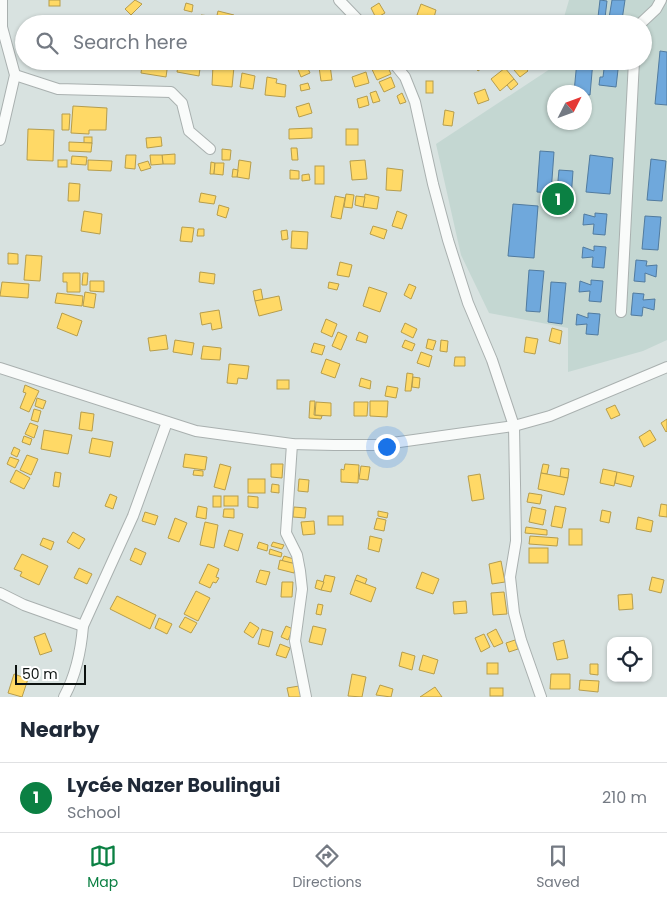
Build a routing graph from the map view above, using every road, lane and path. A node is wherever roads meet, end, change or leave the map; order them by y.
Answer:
1 (2, 0) edge
2 (339, 0) edge
3 (661, 0) edge
4 (353, 15) edge
5 (650, 15) edge
6 (399, 70) edge
7 (634, 70) edge
8 (14, 75) junction
9 (0, 140) edge
10 (210, 149) dead end
11 (621, 312) dead end
12 (667, 367) edge
13 (0, 368) edge
14 (167, 422) junction
15 (514, 426) junction
16 (292, 444) junction
17 (0, 593) edge
18 (83, 626) junction
19 (64, 697) edge
20 (306, 697) edge
21 (541, 697) edge

1 - 8 street
2 - 4 street
3 - 5 street
6 - 15 street
7 - 11 street
8 - 9 street
8 - 10 street
12 - 15 street
13 - 14 street
14 - 16 street
14 - 18 street
15 - 16 street
15 - 21 street
16 - 20 street
17 - 18 street
18 - 19 street

